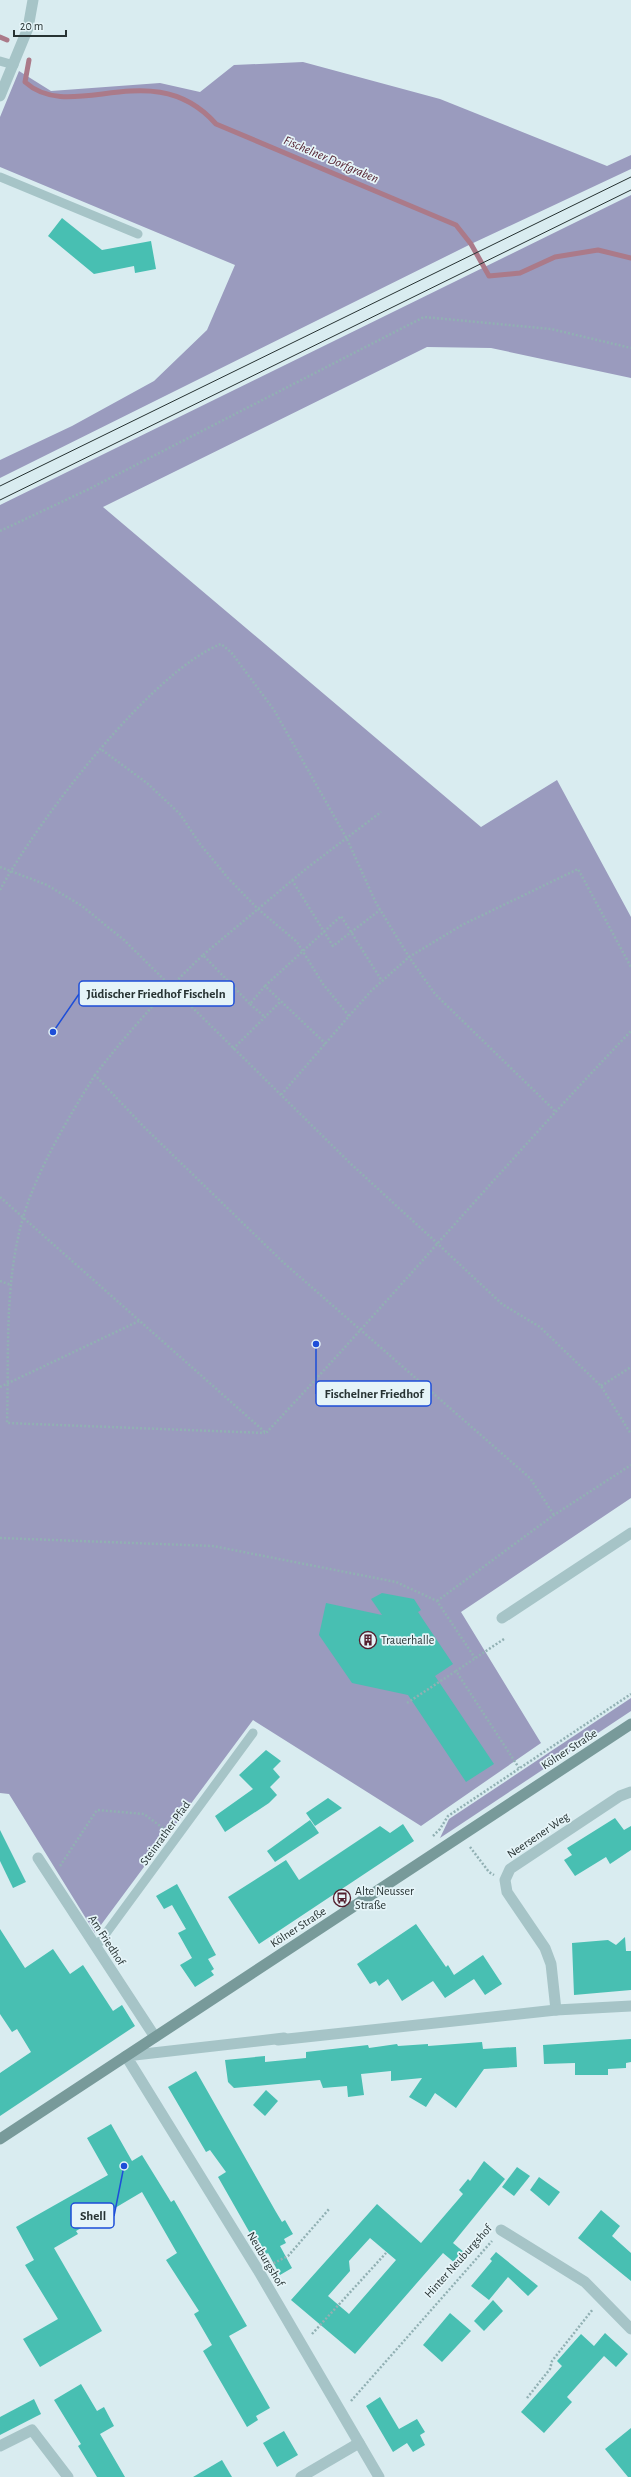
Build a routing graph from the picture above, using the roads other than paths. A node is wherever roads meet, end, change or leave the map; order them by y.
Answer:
1 (33, 0) edge
2 (0, 61) edge
3 (14, 65) junction
4 (0, 96) edge
5 (0, 177) edge
6 (138, 234) dead end
7 (631, 1534) edge
8 (502, 1618) dead end
9 (631, 1724) edge
10 (253, 1733) dead end
11 (631, 1792) edge
12 (38, 1858) dead end
13 (96, 1946) junction
14 (631, 2006) edge
15 (556, 2010) junction
16 (155, 2037) junction
17 (126, 2056) junction
18 (0, 2139) edge
19 (501, 2230) road end
20 (631, 2329) edge
21 (359, 2443) junction
22 (0, 2446) edge
23 (68, 2477) edge
24 (301, 2477) edge
25 (379, 2477) edge

1 - 3 street
2 - 3 lane
3 - 4 street
5 - 6 lane
7 - 8 street
9 - 16 main road, Kölner Straße
10 - 13 lane, Steinrather Pfad
11 - 15 street, Neersener Weg
12 - 13 street, Am Friedhof
13 - 16 street, Am Friedhof
14 - 15 street
15 - 17 street
16 - 17 main road, Kölner Straße
17 - 18 main road, Kölner Straße
17 - 21 street, Neuburgshof
19 - 20 street, Hinter Neuburgshof
21 - 24 street
21 - 25 street, Neuburgshof
22 - 23 street

